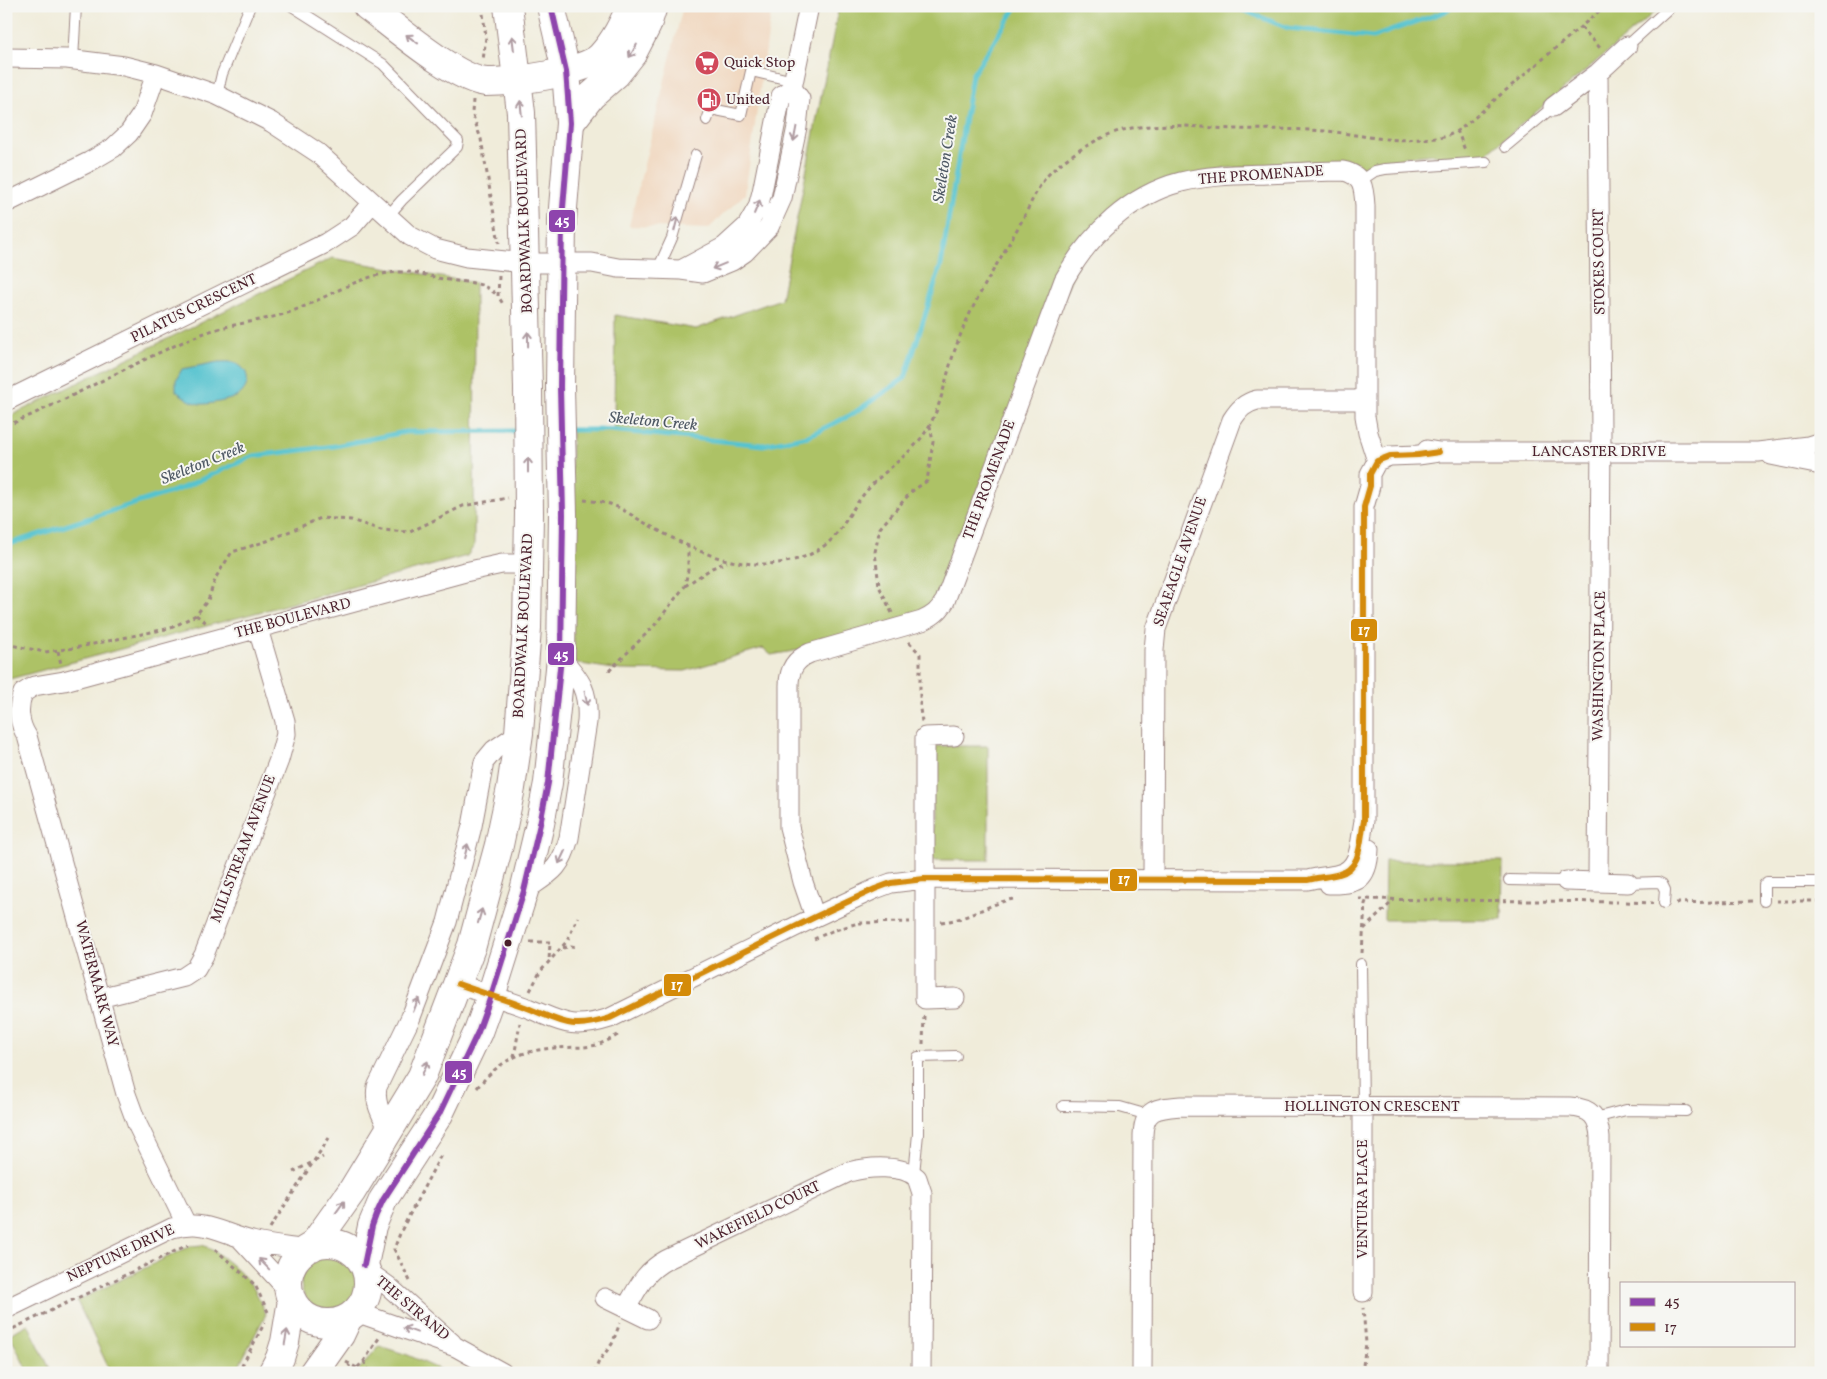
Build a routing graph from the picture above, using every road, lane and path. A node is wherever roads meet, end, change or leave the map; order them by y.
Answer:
1 (76, 6) edge
2 (250, 6) edge
3 (292, 6) edge
4 (367, 6) edge
5 (482, 6) edge
6 (508, 6) edge
7 (551, 6) edge
8 (631, 6) edge
9 (653, 6) edge
10 (809, 6) edge
11 (1606, 6) edge
12 (1670, 7) edge
13 (1581, 27) junction
14 (1627, 46) joint
15 (6, 58) edge
16 (73, 60) junction
17 (1612, 60) junction
18 (566, 71) junction
19 (1598, 73) junction
20 (156, 74) junction
21 (517, 79) junction
22 (477, 81) junction
23 (793, 84) junction
24 (217, 95) junction
25 (1553, 107) joint
26 (707, 120) dead end
27 (570, 124) junction
28 (1505, 147) dead end
29 (696, 155) dead end
30 (1486, 162) dead end
31 (1468, 164) junction
32 (1360, 181) junction
33 (6, 203) edge
34 (372, 203) junction
35 (388, 216) junction
36 (499, 235) dead end
37 (526, 263) junction
38 (562, 265) junction
39 (658, 269) junction
40 (498, 296) dead end
41 (1364, 400) junction
42 (6, 401) edge
43 (6, 426) edge
44 (930, 426) dead end
45 (1821, 442) edge
46 (1601, 452) junction
47 (1758, 452) junction
48 (1375, 455) junction
49 (1821, 464) edge
50 (519, 506) junction
51 (573, 507) junction
52 (688, 546) junction
53 (528, 564) junction
54 (685, 586) junction
55 (258, 629) junction
56 (904, 634) junction
57 (6, 644) edge
58 (610, 671) dead end
59 (25, 699) joint
60 (519, 733) junction
61 (925, 736) junction
62 (954, 736) dead end
63 (924, 879) junction
64 (1154, 879) junction
65 (1509, 880) dead end
66 (1566, 881) joint
67 (1598, 881) junction
68 (1821, 882) edge
69 (1628, 883) joint
70 (1017, 898) dead end
71 (1358, 899) dead end
72 (1367, 899) junction
73 (1394, 900) junction
74 (1764, 901) junction
75 (1821, 901) edge
76 (1664, 903) junction
77 (815, 916) junction
78 (578, 917) dead end
79 (925, 923) junction
80 (1364, 929) junction
81 (509, 943) junction
82 (806, 943) dead end
83 (577, 947) dead end
84 (560, 950) junction
85 (549, 961) junction
86 (1361, 964) joint
87 (458, 984) junction
88 (492, 996) junction
89 (99, 998) junction
90 (955, 998) dead end
91 (925, 999) junction
92 (525, 1008) junction
93 (625, 1031) dead end
94 (956, 1056) dead end
95 (514, 1057) junction
96 (923, 1057) junction
97 (475, 1091) dead end
98 (1063, 1106) dead end
99 (1363, 1106) junction
100 (1686, 1111) dead end
101 (1148, 1115) junction
102 (1595, 1118) junction
103 (389, 1130) junction
104 (328, 1138) dead end
105 (445, 1147) dead end
106 (323, 1157) dead end
107 (312, 1162) junction
108 (292, 1172) dead end
109 (914, 1174) junction
110 (186, 1224) junction
111 (192, 1243) dead end
112 (213, 1247) dead end
113 (310, 1248) junction
114 (258, 1249) junction
115 (365, 1268) junction
116 (241, 1273) junction
117 (412, 1284) dead end
118 (1363, 1292) joint
119 (290, 1296) junction
120 (615, 1303) junction
121 (7, 1308) edge
122 (352, 1315) junction
123 (648, 1319) dead end
124 (384, 1322) junction
125 (6, 1332) edge
126 (456, 1347) junction
127 (364, 1361) junction
128 (350, 1365) dead end
129 (238, 1373) edge
130 (272, 1373) edge
131 (312, 1373) edge
132 (344, 1373) edge
133 (352, 1373) edge
134 (370, 1373) edge
135 (503, 1373) edge
136 (594, 1373) edge
137 (920, 1373) edge
138 (1142, 1373) edge
139 (1362, 1373) edge
140 (1599, 1373) edge

1 - 16 lane
2 - 24 lane
3 - 35 lane
22 -> 4 main road
5 - 22 path
21 -> 6 main road, BOARDWALK BOULEVARD
7 - 18 main road
8 - 18 main road
9 -> 27 main road
10 - 23 street
11 - 13 path
12 - 14 lane
13 - 17 path
13 - 31 path
14 - 17 street
15 - 16 street
16 - 20 street
17 - 19 street
18 - 21 main road
18 - 27 main road
19 - 25 street
19 - 46 street, STOKES COURT
20 - 24 street
20 - 33 street
21 - 22 main road
37 -> 21 main road, BOARDWALK BOULEVARD
22 - 36 path
23 - 26 lane
23 - 39 street
24 - 34 street
25 - 28 lane
27 - 38 main road
39 -> 29 lane
30 - 31 lane
31 - 32 lane
32 - 41 street
32 - 56 street, THE PROMENADE
34 - 35 street
34 - 42 street, PILATUS CRESCENT
35 - 37 street
37 - 38 street
50 -> 37 main road, BOARDWALK BOULEVARD, bridge
38 - 39 street
38 - 51 main road, bridge
40 - 43 path
41 - 48 street
41 - 64 street, SEAEAGLE AVENUE
44 - 56 path
45 - 47 street, LANCASTER DRIVE
45 - 49 street
46 - 47 street, LANCASTER DRIVE
46 - 48 street, LANCASTER DRIVE
46 - 67 street, WASHINGTON PLACE
47 - 49 street, LANCASTER DRIVE
48 - 64 street
50 - 53 main road, BOARDWALK BOULEVARD
50 - 57 path
51 - 52 path
51 -> 81 main road
52 - 54 path
52 - 54 path
53 - 55 street, THE BOULEVARD
53 - 60 main road, BOARDWALK BOULEVARD
54 - 58 path
55 - 59 street, THE BOULEVARD
55 - 89 street, MILLSTREAM AVENUE
56 - 61 path
56 - 77 street, THE PROMENADE
59 - 89 street, WATERMARK WAY
87 -> 60 main road, BOARDWALK BOULEVARD
103 -> 60 street
61 - 62 street
61 - 63 street
63 - 64 street
63 - 77 street
63 - 79 street
65 - 66 lane
66 - 67 street
67 - 69 street
68 - 74 lane
69 - 76 lane
70 - 79 path
71 - 72 path
72 - 73 path
72 - 80 path
73 - 76 path
73 - 80 path
74 - 75 path
74 - 76 path
77 - 92 street
78 - 84 path
79 - 82 path
79 - 91 street
80 - 86 path
81 - 85 path
81 - 88 main road
83 - 84 path
84 - 85 path
85 - 92 path
86 - 99 lane
87 - 88 street
103 -> 87 main road, BOARDWALK BOULEVARD
88 - 92 street
88 - 115 main road
89 - 110 street, WATERMARK WAY
90 - 91 street
91 - 96 path
92 - 95 path
93 - 95 path
94 - 96 lane
95 - 97 path
96 - 109 lane
98 - 101 lane
99 - 101 street, HOLLINGTON CRESCENT
99 - 102 street, HOLLINGTON CRESCENT
99 - 118 street, VENTURA PLACE
100 - 102 lane
101 - 138 street
102 - 140 street
113 -> 103 main road, BOARDWALK BOULEVARD
104 - 107 path
105 - 117 path
106 - 107 path
107 - 108 path
107 - 114 path
109 - 120 street, WAKEFIELD COURT
109 - 137 street
110 - 114 street, NEPTUNE DRIVE
110 - 121 street, NEPTUNE DRIVE
111 - 125 path
112 - 116 path
113 - 114 street, NEPTUNE DRIVE
113 - 115 main road
113 - 119 main road
114 - 116 path
119 -> 114 street
115 - 122 main road
115 - 126 street, THE STRAND
116 - 129 path
118 - 139 path
119 - 122 main road
130 -> 119 main road
120 - 123 street
120 - 136 path
122 - 124 street, THE STRAND
122 - 131 main road
126 -> 124 street, THE STRAND
124 - 127 path
126 - 135 street, THE STRAND
127 - 133 path
127 - 134 path
128 - 132 path

